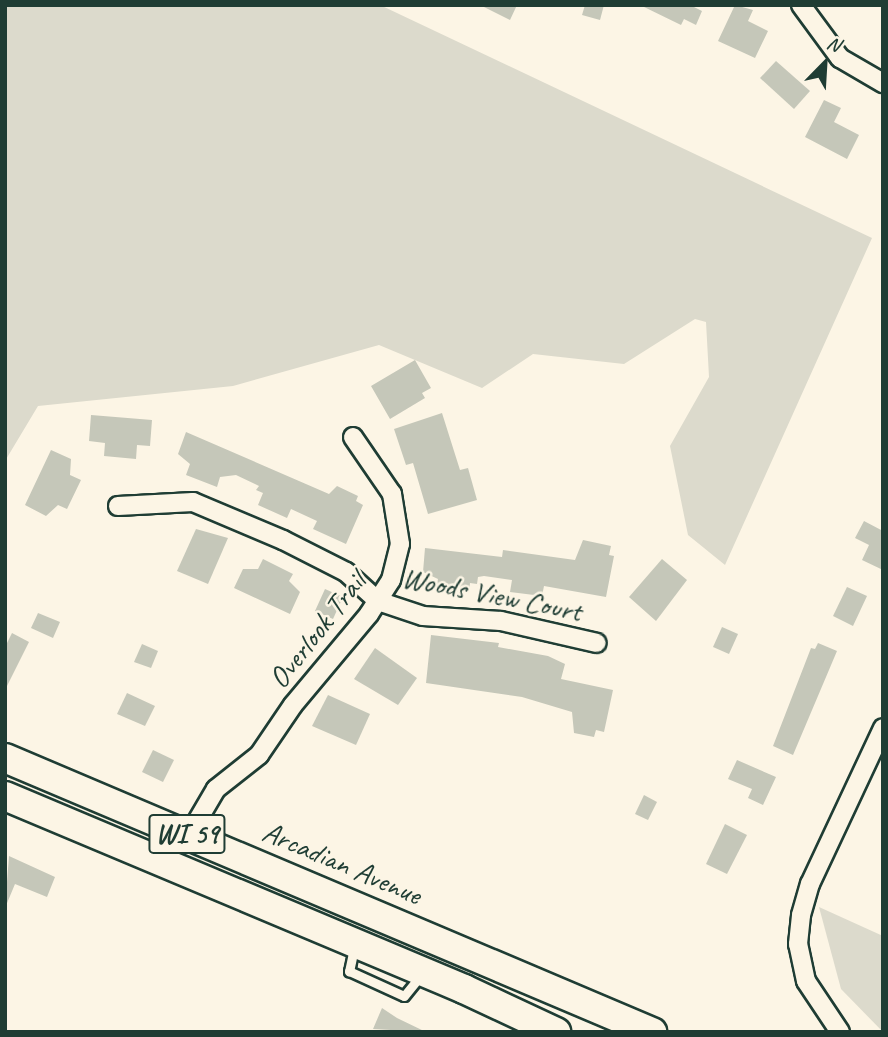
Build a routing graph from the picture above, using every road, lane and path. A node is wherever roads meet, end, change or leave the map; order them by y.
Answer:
1 (801, 5) edge
2 (883, 83) edge
3 (352, 437) dead end
4 (118, 506) dead end
5 (378, 601) junction
6 (597, 643) dead end
7 (883, 729) edge
8 (5, 758) edge
9 (5, 796) edge
10 (189, 835) junction
11 (369, 910) junction
12 (355, 943) junction
13 (556, 1032) edge
14 (652, 1032) edge
15 (840, 1032) edge

1 - 2 street
3 - 5 street, Overlook Trail
4 - 5 street
5 - 6 street, Woods View Court
5 - 10 street, Overlook Trail
7 - 15 street
8 - 10 main road, Arcadian Avenue / WI 59
9 - 12 main road, WI 59
10 - 11 main road, Arcadian Avenue / WI 59
11 - 12 main road
11 - 14 main road, Arcadian Avenue / WI 59
12 - 13 main road, WI 59

